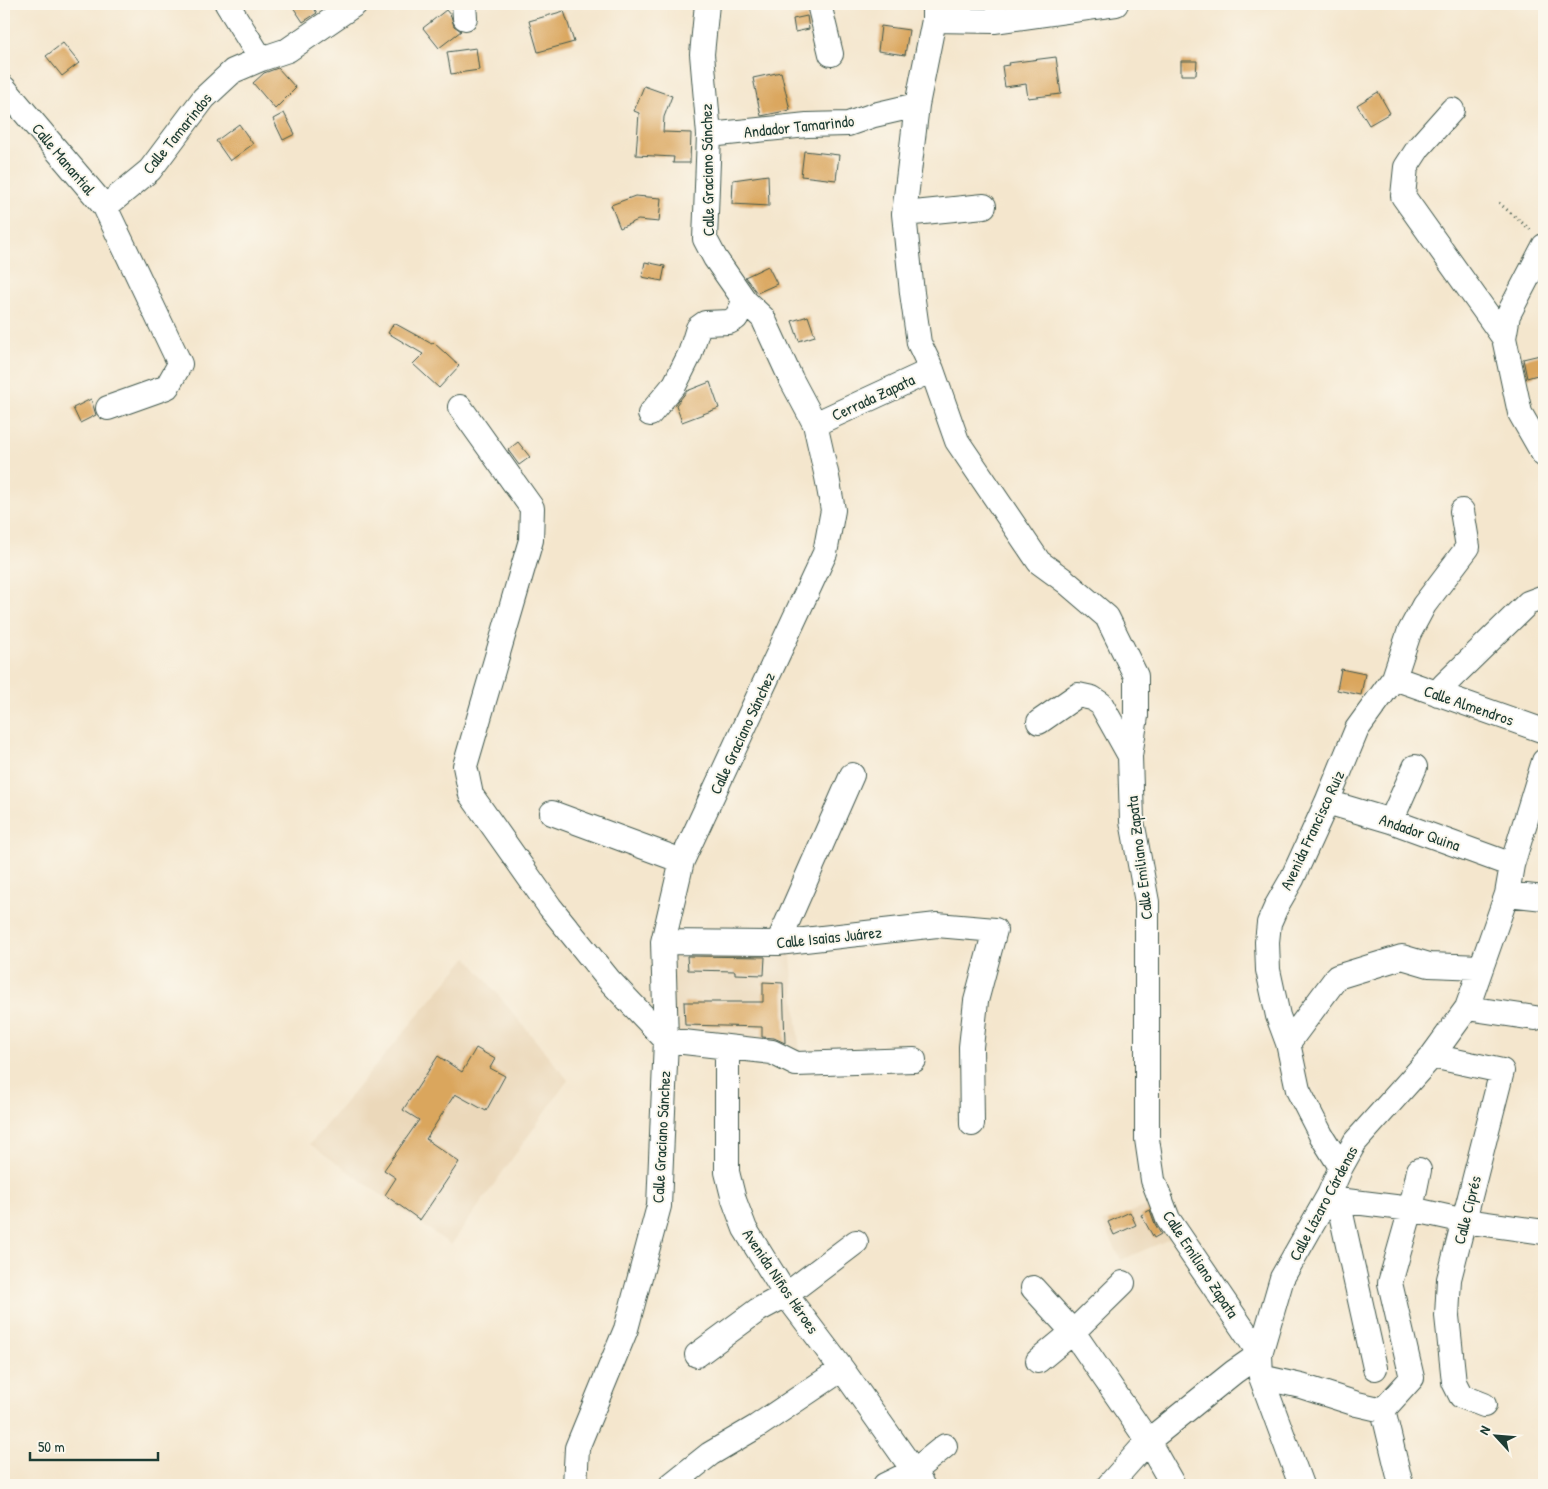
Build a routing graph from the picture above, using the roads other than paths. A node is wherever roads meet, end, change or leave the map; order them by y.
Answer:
1 (227, 4) edge
2 (355, 4) edge
3 (707, 4) edge
4 (819, 4) edge
5 (1116, 4) edge
6 (934, 12) edge
7 (831, 54) dead end
8 (261, 59) junction
9 (4, 88) edge
10 (917, 106) junction
11 (1452, 110) dead end
12 (709, 135) junction
13 (984, 206) dead end
14 (105, 207) junction
15 (904, 214) junction
16 (1540, 241) edge
17 (745, 302) junction
18 (1504, 338) junction
19 (932, 370) junction
20 (460, 407) dead end
21 (108, 408) dead end
22 (650, 414) dead end
23 (815, 424) junction
24 (1544, 455) edge
25 (1462, 511) dead end
26 (1544, 597) edge
27 (1394, 678) junction
28 (1438, 694) junction
29 (1039, 722) dead end
30 (1544, 732) edge
31 (1130, 756) junction
32 (1544, 760) edge
33 (1415, 767) dead end
34 (852, 775) dead end
35 (1327, 802) junction
36 (552, 813) dead end
37 (1391, 820) junction
38 (682, 861) junction
39 (1512, 865) junction
40 (1508, 894) junction
41 (1544, 898) edge
42 (663, 942) junction
43 (778, 943) junction
44 (1481, 966) junction
45 (1467, 1008) junction
46 (1534, 1018) dead end
47 (666, 1040) junction
48 (1288, 1043) junction
49 (727, 1047) junction
50 (1432, 1056) junction
51 (914, 1060) dead end
52 (972, 1124) dead end
53 (1341, 1167) junction
54 (1419, 1170) dead end
55 (1333, 1198) junction
56 (1411, 1209) junction
57 (1465, 1221) junction
58 (1544, 1232) edge
59 (856, 1242) dead end
60 (1123, 1283) dead end
61 (1033, 1288) dead end
62 (786, 1295) junction
63 (1073, 1332) junction
64 (697, 1355) dead end
65 (1038, 1360) dead end
66 (1260, 1365) junction
67 (1375, 1368) dead end
68 (842, 1369) junction
69 (1484, 1405) dead end
70 (1383, 1410) junction
71 (1148, 1441) junction
72 (945, 1446) dead end
73 (918, 1478) edge
74 (575, 1485) edge
75 (671, 1485) edge
76 (885, 1485) edge
77 (1109, 1485) edge
78 (1173, 1485) edge
79 (1301, 1485) edge
80 (1401, 1485) edge

1 - 8 street
2 - 8 street, Calle Tamarindos
3 - 12 street, Calle Graciano Sánchez
4 - 7 street
5 - 6 street
6 - 10 street, Calle Emiliano Zapata
8 - 14 street, Calle Tamarindos
9 - 14 street, Calle Manantial
10 - 12 street, Andador Tamarindo
10 - 15 street, Calle Emiliano Zapata
11 - 18 street
12 - 17 street, Calle Graciano Sánchez
13 - 15 street
14 - 21 street, Calle Manantial
15 - 19 street, Calle Emiliano Zapata
16 - 18 street
17 - 22 street
17 - 23 street, Calle Graciano Sánchez
18 - 24 street
19 - 23 street, Cerrada Zapata
19 - 31 street, Calle Emiliano Zapata
20 - 47 street
23 - 38 street, Calle Graciano Sánchez
25 - 27 street, Avenida Francisco Ruiz
26 - 28 street
27 - 28 street, Calle Almendros
27 - 35 street, Avenida Francisco Ruiz
28 - 30 street, Calle Almendros
29 - 31 street
31 - 66 street, Calle Emiliano Zapata
32 - 39 street, Calle Lázaro Cárdenas
33 - 37 street
34 - 43 street
35 - 37 street, Andador Quina
35 - 48 street, Avenida Francisco Ruiz
36 - 38 street
37 - 39 street, Andador Quina
38 - 42 street, Calle Graciano Sánchez
39 - 40 street, Calle Lázaro Cárdenas
40 - 41 street
40 - 44 street, Calle Lázaro Cárdenas
42 - 43 street, Calle Isaias Juárez
42 - 47 street, Calle Graciano Sánchez
43 - 52 street, Calle Isaias Juárez
44 - 45 street, Calle Lázaro Cárdenas
44 - 48 street
45 - 46 street
45 - 50 street, Calle Lázaro Cárdenas
47 - 49 street
47 - 74 street, Calle Graciano Sánchez
48 - 53 street, Avenida Francisco Ruiz
49 - 51 street
49 - 62 street, Avenida Niños Héroes
50 - 53 street, Calle Lázaro Cárdenas
50 - 57 street, Calle Ciprés
53 - 55 street, Calle Lázaro Cárdenas
54 - 56 street
55 - 56 street
55 - 66 street, Calle Lázaro Cárdenas
55 - 67 street
56 - 57 street
56 - 70 street
57 - 58 street
57 - 69 street, Calle Ciprés
59 - 62 street
60 - 63 street
61 - 63 street
62 - 64 street
62 - 68 street, Avenida Niños Héroes
63 - 65 street
63 - 71 street
66 - 70 street
66 - 71 street
66 - 79 street, Calle Emiliano Zapata
68 - 73 street, Avenida Niños Héroes
68 - 75 street
70 - 80 street
71 - 77 street
71 - 78 street
72 - 73 street
73 - 76 street

